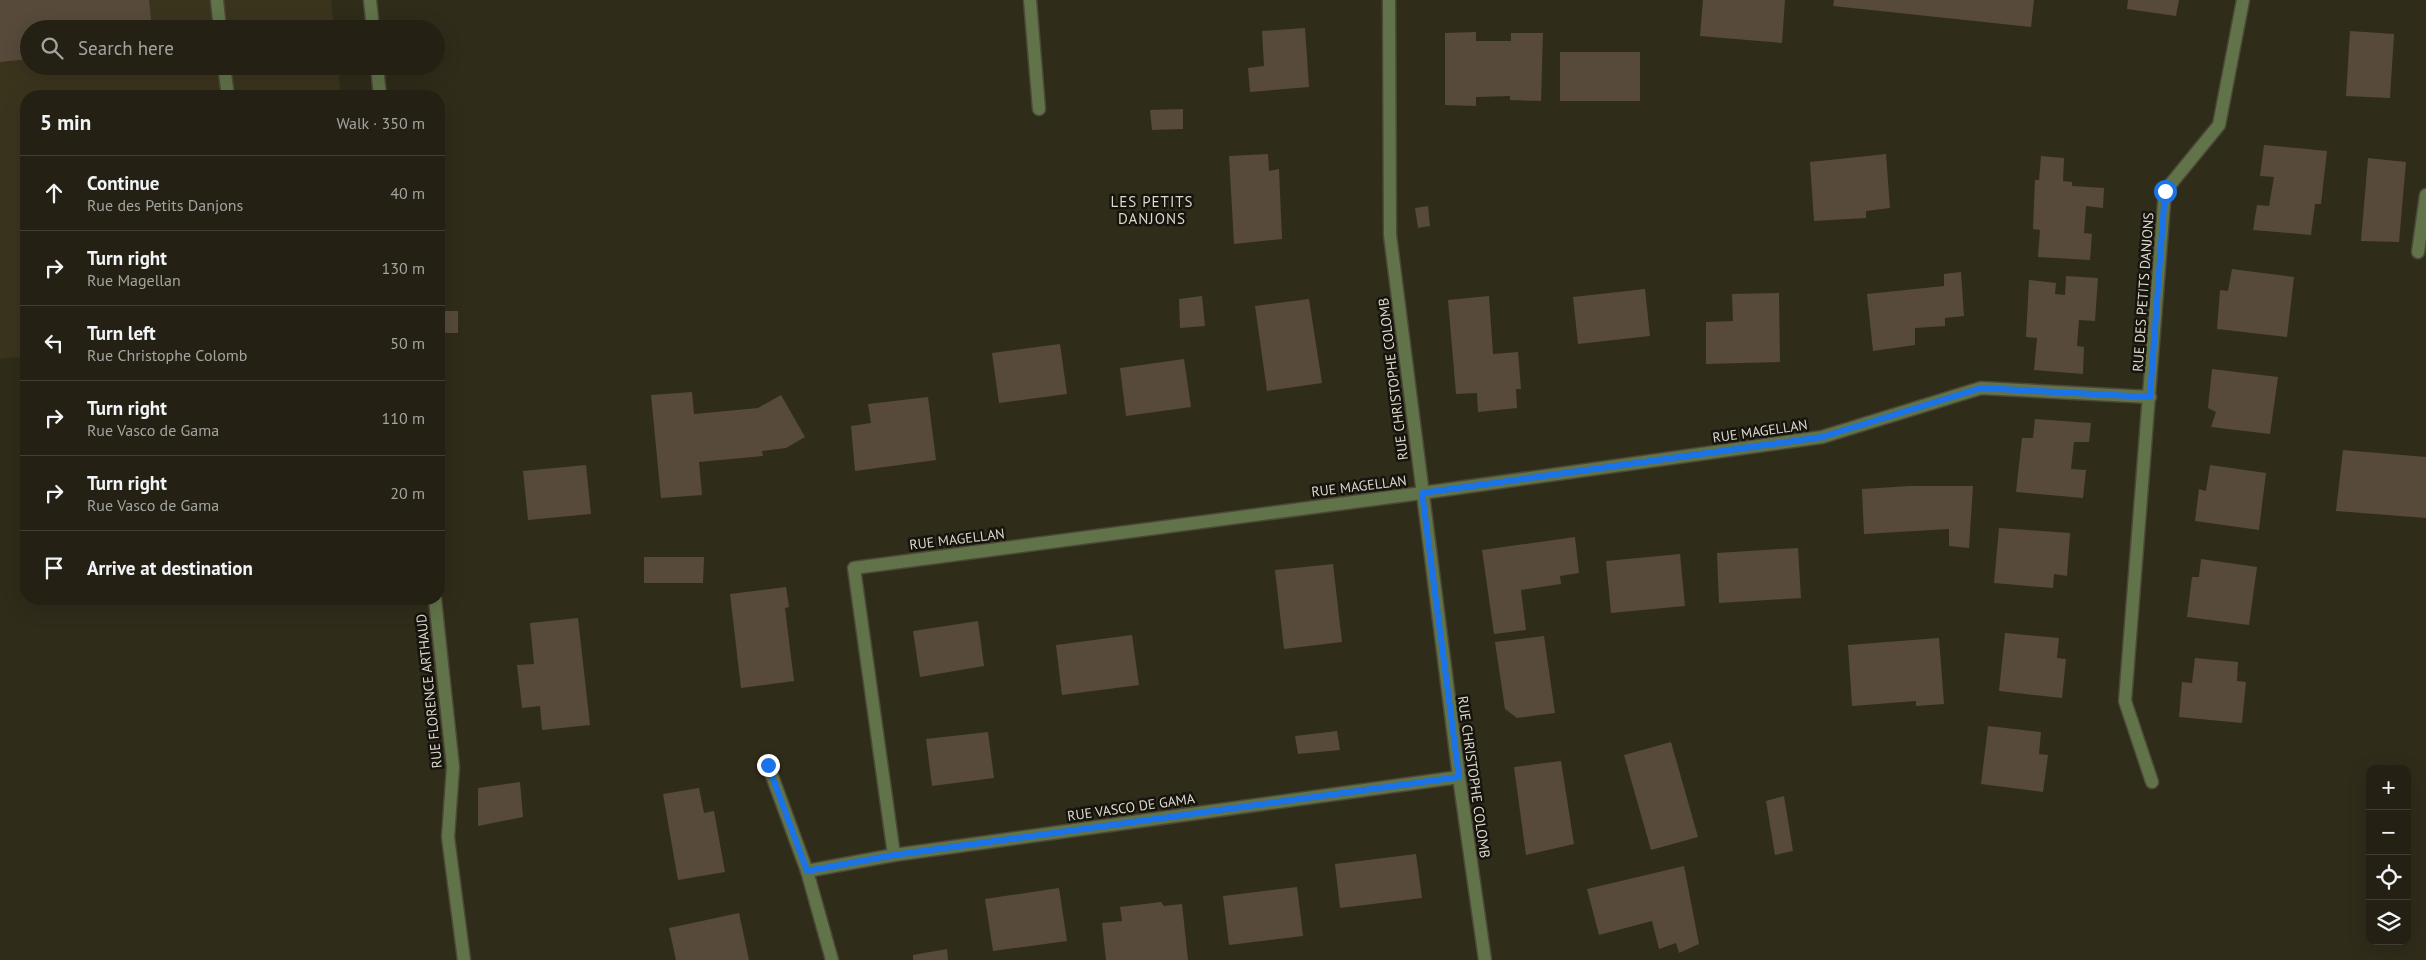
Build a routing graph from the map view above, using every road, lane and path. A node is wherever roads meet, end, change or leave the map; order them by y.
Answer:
1 (217, 0) edge
2 (370, 0) edge
3 (1030, 0) edge
4 (1389, 0) edge
5 (2243, 0) edge
6 (219, 20) edge
7 (372, 20) edge
8 (225, 75) edge
9 (378, 75) edge
10 (227, 90) edge
11 (379, 90) edge
12 (1039, 109) dead end
13 (2426, 195) edge
14 (2418, 252) dead end
15 (2150, 397) junction
16 (1422, 493) junction
17 (436, 605) edge
18 (768, 765) dead end
19 (1459, 777) junction
20 (2152, 782) dead end
21 (894, 855) junction
22 (807, 871) junction
23 (464, 960) edge
24 (832, 960) edge
25 (1485, 960) edge

1 - 6 street
2 - 7 street
3 - 12 street
4 - 16 street, RUE CHRISTOPHE COLOMB
5 - 15 street, RUE DES PETITS DANJONS
8 - 10 street
9 - 11 street
13 - 14 street
15 - 16 street, RUE MAGELLAN
15 - 20 street, RUE DES PETITS DANJONS
16 - 19 street, RUE CHRISTOPHE COLOMB
16 - 21 street, RUE MAGELLAN
17 - 23 street, RUE FLORENCE ARTHAUD
18 - 22 street
19 - 21 street, RUE VASCO DE GAMA
19 - 25 street, RUE CHRISTOPHE COLOMB
21 - 22 street, RUE VASCO DE GAMA
22 - 24 street

